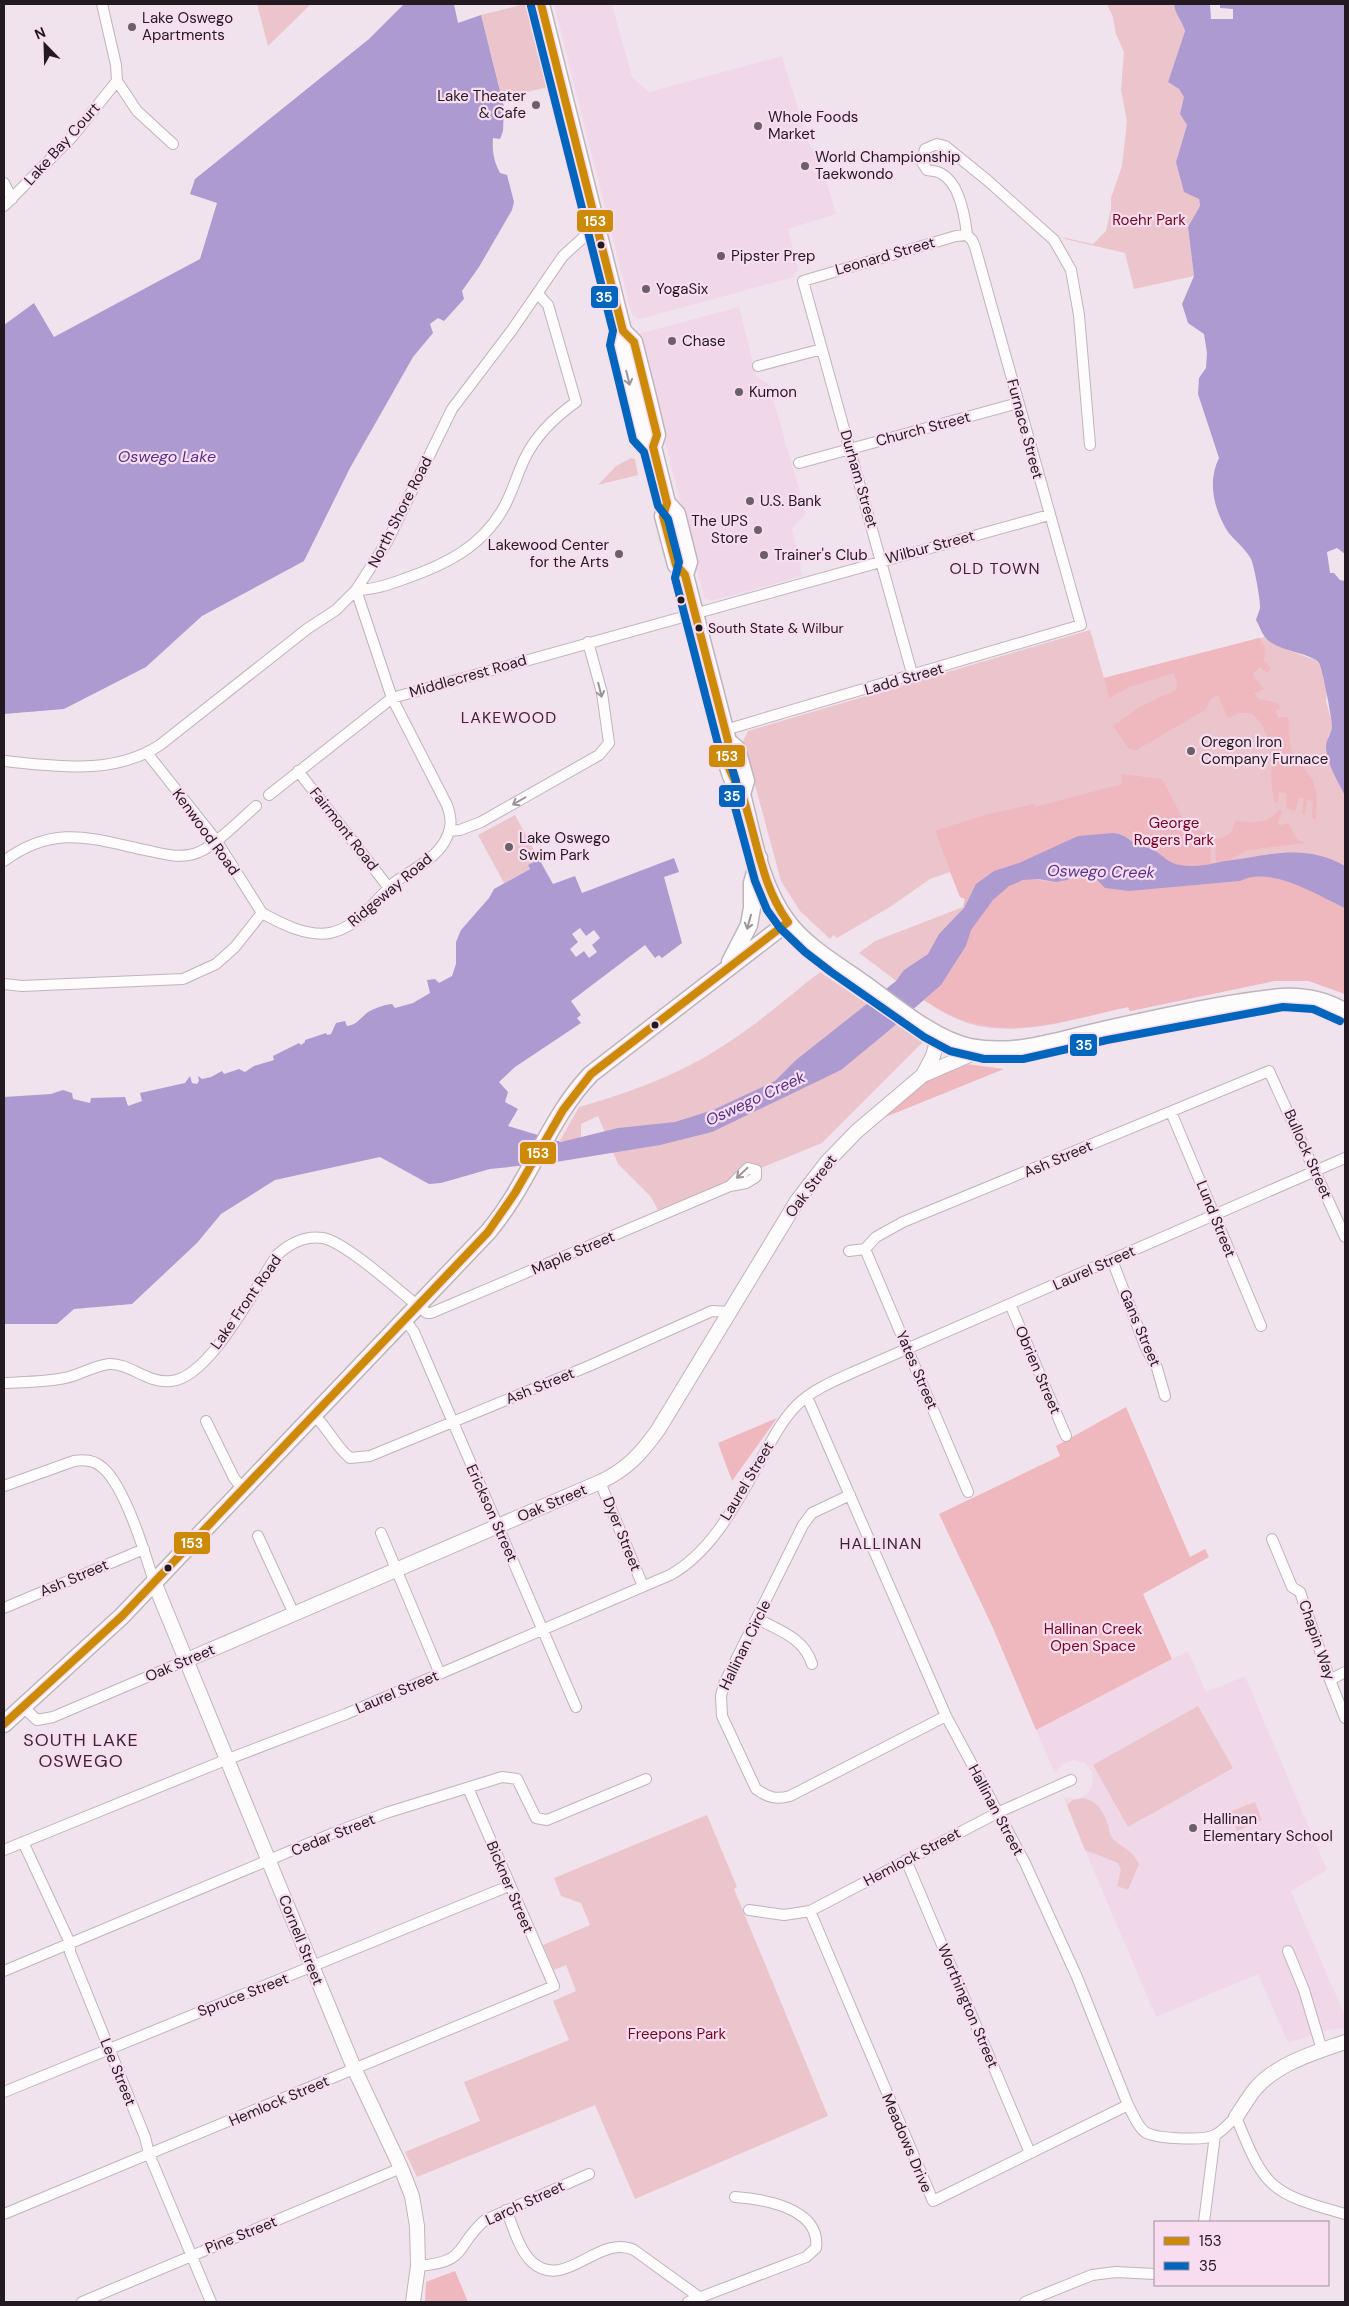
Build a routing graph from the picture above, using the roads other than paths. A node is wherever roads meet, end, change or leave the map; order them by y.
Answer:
1 (102, 4) edge
2 (541, 4) edge
3 (117, 81) junction
4 (173, 144) dead end
5 (4, 183) edge
6 (8, 202) edge
7 (597, 225) junction
8 (967, 235) junction
9 (803, 281) joint
10 (538, 294) junction
11 (822, 349) junction
12 (758, 366) dead end
13 (1018, 403) junction
14 (1090, 445) dead end
15 (850, 449) junction
16 (798, 463) dead end
17 (1049, 515) junction
18 (882, 561) junction
19 (356, 590) junction
20 (695, 614) junction
21 (1082, 625) joint
22 (588, 642) junction
23 (913, 677) junction
24 (392, 698) junction
25 (727, 736) junction
26 (147, 753) junction
27 (4, 761) edge
28 (298, 771) junction
29 (269, 795) dead end
30 (256, 806) dead end
31 (449, 831) junction
32 (216, 840) junction
33 (759, 858) junction
34 (4, 861) edge
35 (389, 888) junction
36 (262, 913) junction
37 (788, 922) junction
38 (725, 970) junction
39 (4, 984) edge
40 (1345, 1012) edge
41 (935, 1032) junction
42 (985, 1049) junction
43 (1269, 1071) joint
44 (922, 1074) junction
45 (1171, 1112) junction
46 (1345, 1158) edge
47 (1316, 1171) junction
48 (730, 1186) dead end
49 (1215, 1214) junction
50 (1345, 1237) edge
51 (865, 1249) junction
52 (849, 1251) dead end
53 (1112, 1260) junction
54 (1010, 1304) junction
55 (418, 1306) junction
56 (729, 1312) junction
57 (405, 1320) junction
58 (1260, 1326) dead end
59 (908, 1349) junction
60 (4, 1382) edge
61 (1165, 1396) dead end
62 (807, 1397) junction
63 (314, 1415) junction
64 (206, 1421) dead end
65 (453, 1422) junction
66 (1066, 1436) dead end
67 (600, 1482) junction
68 (4, 1486) edge
69 (243, 1489) junction
70 (968, 1492) dead end
71 (850, 1494) junction
72 (498, 1526) junction
73 (380, 1533) dead end
74 (258, 1536) dead end
75 (1272, 1539) dead end
76 (144, 1549) junction
77 (395, 1571) junction
78 (154, 1582) junction
79 (643, 1586) junction
80 (4, 1608) edge
81 (294, 1614) junction
82 (758, 1619) junction
83 (543, 1629) junction
84 (187, 1660) junction
85 (812, 1664) dead end
86 (1345, 1672) edge
87 (440, 1674) junction
88 (1330, 1680) junction
89 (23, 1707) junction
90 (576, 1707) dead end
91 (946, 1716) junction
92 (1345, 1718) edge
93 (4, 1724) edge
94 (228, 1760) junction
95 (646, 1779) dead end
96 (1071, 1780) dead end
97 (468, 1788) junction
98 (998, 1813) junction
99 (23, 1842) junction
100 (4, 1850) edge
101 (906, 1860) junction
102 (268, 1861) junction
103 (509, 1886) junction
104 (749, 1910) dead end
105 (810, 1911) junction
106 (70, 1943) junction
107 (1288, 1951) dead end
108 (312, 1967) junction
109 (4, 1971) edge
110 (554, 1986) joint
111 (1345, 2042) edge
112 (108, 2049) junction
113 (1322, 2050) junction
114 (354, 2068) junction
115 (4, 2092) edge
116 (1128, 2105) junction
117 (1236, 2117) junction
118 (1215, 2135) junction
119 (1030, 2153) junction
120 (149, 2154) junction
121 (401, 2168) junction
122 (588, 2174) dead end
123 (736, 2197) dead end
124 (506, 2210) junction
125 (4, 2214) edge
126 (1345, 2214) edge
127 (1204, 2221) edge
128 (190, 2255) junction
129 (418, 2266) junction
130 (1154, 2274) edge
131 (699, 2297) junction
132 (82, 2302) edge
133 (211, 2302) edge
134 (413, 2302) edge
135 (688, 2302) edge
136 (1024, 2302) edge

1 - 3 street
2 - 7 main road
3 - 4 street
3 - 6 street, Lake Bay Court
5 - 6 street
7 - 10 street, North Shore Road
7 - 20 main road
8 - 9 street, Leonard Street
8 - 13 street, Furnace Street
8 - 14 street, Furnace Street
9 - 11 street, Durham Street
10 - 19 street, North Shore Road
10 - 19 street
11 - 12 street
11 - 15 street, Durham Street
13 - 15 street, Church Street
13 - 17 street, Furnace Street
15 - 16 street, Church Street
15 - 18 street, Durham Street
17 - 18 street, Wilbur Street
17 - 21 street, Furnace Street
18 - 20 street, Wilbur Street
18 - 23 street, Durham Street
19 - 24 street
19 - 26 street, North Shore Road
20 - 22 street, Middlecrest Road
20 - 25 main road
21 - 23 street, Ladd Street
22 - 24 street, Middlecrest Road
22 -> 31 street
23 - 25 street, Ladd Street
24 - 28 street, Middlecrest Road
24 - 31 street
25 - 33 main road
26 - 27 street, North Shore Road
26 - 32 street, Kenwood Road
28 - 29 street, Middlecrest Road
28 - 35 street, Fairmont Road
30 - 32 street
31 - 35 street, Ridgeway Road
32 - 34 street
32 - 36 street, Kenwood Road
33 - 37 main road
33 -> 38 main road
35 - 36 street, Ridgeway Road
36 - 39 street
37 - 38 main road
37 - 41 main road
38 - 55 main road
40 - 42 main road
41 - 42 main road
41 - 44 street, Oak Street
42 - 44 street, Oak Street
43 - 45 street, Ash Street
43 - 47 street, Bullock Street
44 - 56 street, Oak Street
45 - 49 street, Lund Street
45 - 51 street, Ash Street
46 - 47 street, Laurel Street
47 - 49 street, Laurel Street
47 - 50 street, Bullock Street
48 - 55 street, Maple Street
49 - 53 street, Laurel Street
49 - 58 street, Lund Street
51 - 52 street
51 - 59 street, Yates Street
53 - 54 street, Laurel Street
53 - 61 street, Gans Street
54 - 59 street, Laurel Street
54 - 66 street, Obrien Street
55 - 57 main road
55 - 60 street, Lake Front Road
56 - 65 street, Ash Street
56 - 67 street, Oak Street
57 - 63 main road
57 - 65 street, Erickson Street
59 - 62 street, Laurel Street
59 - 70 street, Yates Street
62 - 71 street, Hallinan Street
62 - 79 street, Laurel Street
63 - 65 street, Ash Street
63 - 69 main road
64 - 69 street
65 - 72 street, Erickson Street
67 - 72 street, Oak Street
67 - 79 street, Dyer Street
68 - 76 street
69 - 78 main road
71 - 82 street, Hallinan Circle
71 - 91 street, Hallinan Street
72 - 77 street, Oak Street
72 - 83 street, Erickson Street
73 - 77 street
74 - 81 street
75 - 88 street, Chapin Way
76 - 78 street
76 - 80 street, Ash Street
77 - 81 street, Oak Street
77 - 87 street
78 - 84 street, Cornell Street
78 - 89 main road
79 - 83 street, Laurel Street
81 - 84 street, Oak Street
82 - 85 street
82 - 91 street, Hallinan Circle
83 - 87 street, Laurel Street
83 - 90 street, Erickson Street
84 - 89 street, Oak Street
84 - 94 street, Cornell Street
86 - 88 street
87 - 94 street, Laurel Street
88 - 92 street, Chapin Way
89 - 93 main road
91 - 98 street, Hallinan Street
94 - 99 street, Laurel Street
94 - 102 street, Cornell Street
95 - 97 street, Cedar Street
96 - 98 street, Hemlock Street
97 - 102 street, Cedar Street
97 - 103 street, Bickner Street
98 - 101 street, Hemlock Street
98 - 116 street, Hallinan Street
99 - 100 street, Laurel Street
99 - 106 street, Lee Street
101 - 105 street, Hemlock Street
101 - 119 street, Worthington Street
102 - 106 street, Cedar Street
102 - 108 street, Cornell Street
103 - 108 street, Spruce Street
103 - 110 street, Bickner Street
104 - 105 street, Hemlock Street
105 - 119 street, Meadows Drive
106 - 109 street, Cedar Street
106 - 112 street, Lee Street
107 - 113 street
108 - 112 street, Spruce Street
108 - 114 street, Cornell Street
110 - 114 street, Hemlock Street
111 - 113 street
112 - 115 street, Spruce Street
112 - 120 street, Lee Street
113 - 117 street
114 - 120 street, Hemlock Street
114 - 121 street, Cornell Street
116 - 118 street, Hallinan Street
116 - 119 street, Meadows Drive
117 - 118 street
117 - 126 street
118 - 127 street
120 - 125 street, Hemlock Street
120 - 128 street, Lee Street
121 - 128 street, Pine Street
121 - 129 street, Cornell Street
122 - 124 street, Larch Street
123 - 131 street
124 - 129 street, Larch Street
124 - 131 street
128 - 132 street, Pine Street
128 - 133 street, Lee Street
129 - 134 street, Cornell Street
130 - 136 street
131 - 135 street

